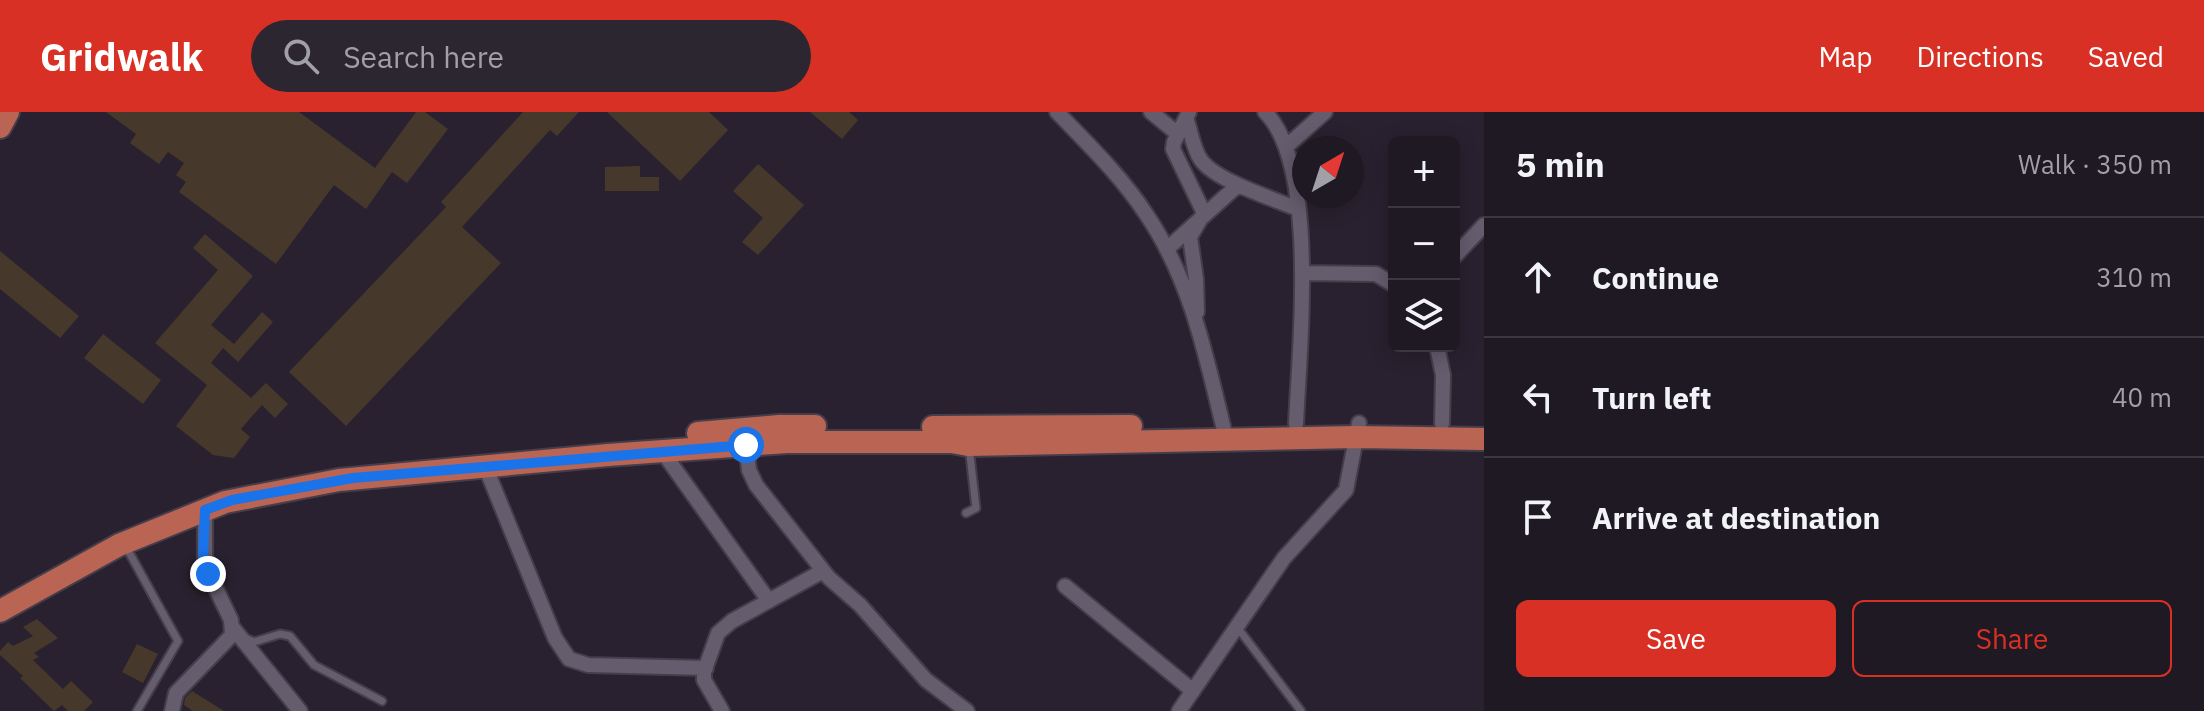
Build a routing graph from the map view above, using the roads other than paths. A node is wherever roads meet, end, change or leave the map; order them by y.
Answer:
1 (8, 112) edge
2 (1057, 112) edge
3 (1265, 112) edge
4 (1325, 112) edge
5 (1157, 115) edge
6 (1188, 115) edge
7 (0, 127) edge
8 (1178, 134) junction
9 (1287, 146) junction
10 (1238, 185) junction
11 (1298, 209) junction
12 (1204, 213) junction
13 (1484, 225) edge
14 (1484, 244) edge
15 (1167, 249) junction
16 (1460, 250) edge
17 (1460, 251) edge
18 (1303, 273) junction
19 (1388, 281) edge
20 (1197, 321) junction
21 (1438, 352) edge
22 (1296, 424) junction
23 (1442, 424) junction
24 (1484, 425) edge
25 (1358, 430) junction
26 (1225, 432) junction
27 (1484, 439) edge
28 (746, 445) junction
29 (968, 445) junction
30 (662, 451) junction
31 (409, 465) junction
32 (485, 466) junction
33 (205, 510) junction
34 (966, 513) dead end
35 (124, 543) junction
36 (823, 571) junction
37 (1065, 586) dead end
38 (0, 594) edge
39 (769, 601) junction
40 (0, 611) edge
41 (1237, 627) junction
42 (235, 631) junction
43 (706, 668) junction
44 (1193, 691) junction
45 (382, 701) dead end
46 (137, 711) edge
47 (172, 711) edge
48 (300, 711) edge
49 (722, 711) edge
50 (967, 711) edge
51 (1179, 711) edge
52 (1301, 711) edge

1 - 7 main road
2 - 15 street
3 - 9 street
4 - 9 street
5 - 8 street
6 - 8 street
6 - 10 street
8 - 12 street
9 - 11 street
10 - 11 street
10 - 12 street
11 - 18 street
12 - 15 street
12 - 20 street
13 - 16 street
14 - 17 street
15 - 20 street
18 - 19 street
18 - 22 street
20 - 26 street
21 - 23 street
22 - 25 main road
22 - 26 main road
23 - 24 main road
23 - 25 main road
25 - 26 main road
25 - 27 main road
25 - 41 street
26 - 29 main road
26 - 31 main road
28 - 29 main road
28 - 30 main road
28 - 36 street
29 - 34 lane
30 - 32 main road
30 - 39 street
31 - 32 main road
31 - 33 main road
31 - 38 main road
32 - 43 street
33 - 35 main road
33 - 42 street
35 - 40 main road
35 - 46 lane
36 - 39 street
36 - 50 street
37 - 44 street
39 - 43 street
41 - 44 street
41 - 52 lane
42 - 45 lane
42 - 47 street
42 - 48 street
43 - 49 street
44 - 51 street

